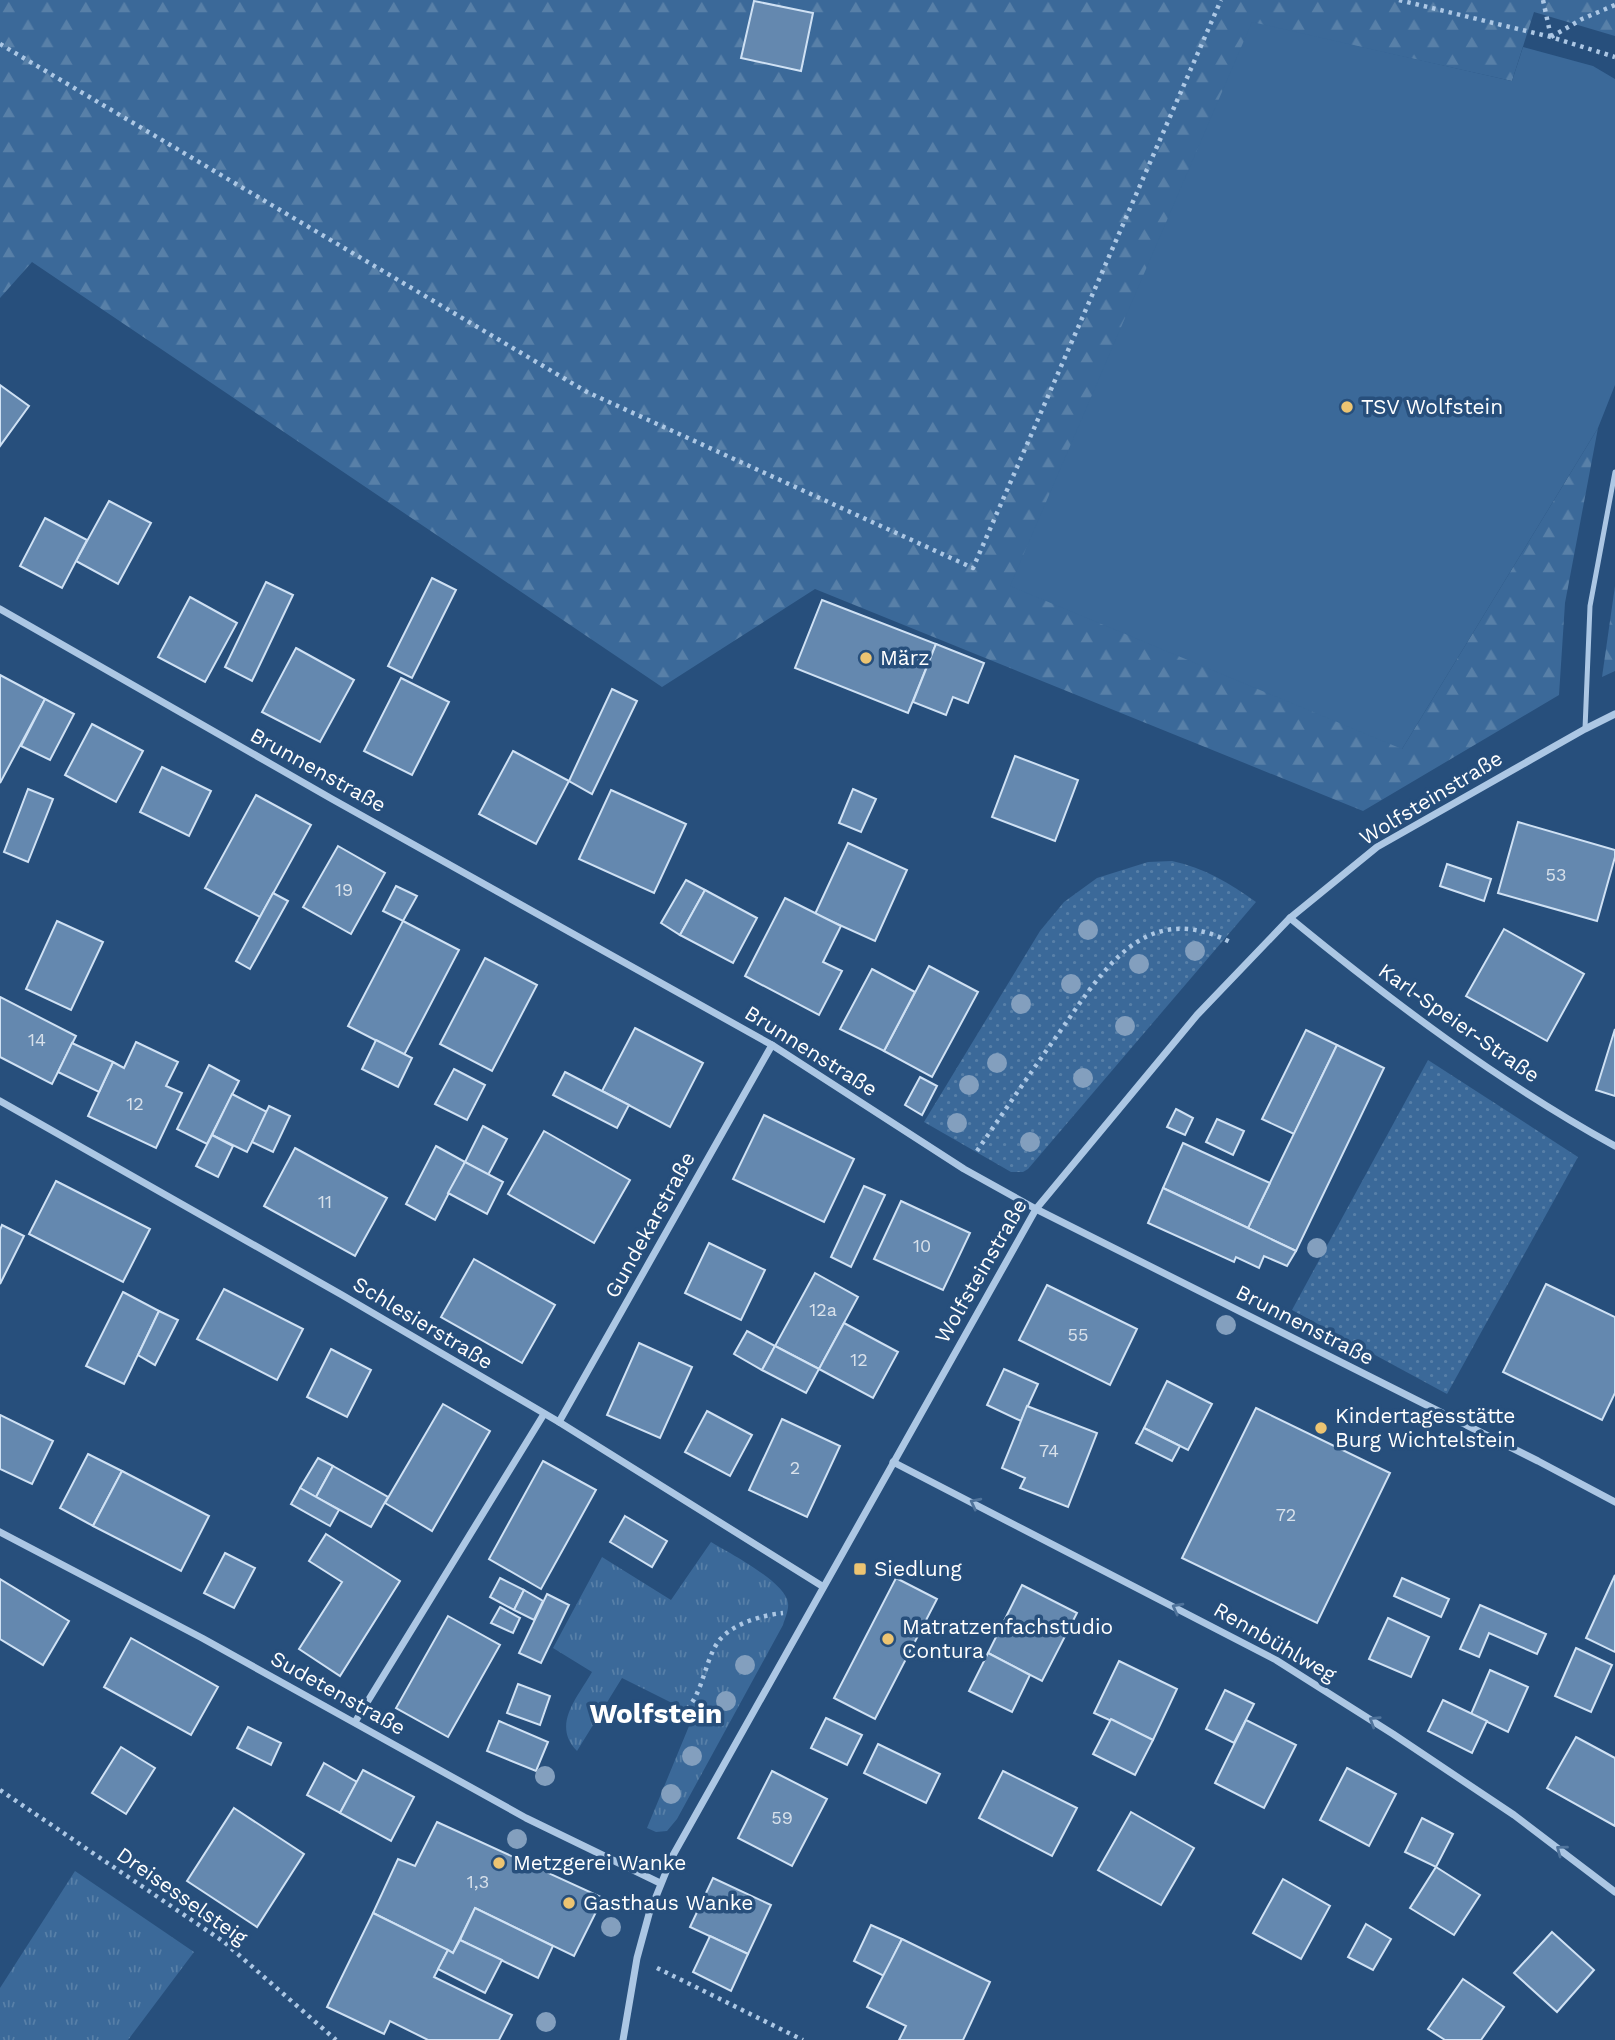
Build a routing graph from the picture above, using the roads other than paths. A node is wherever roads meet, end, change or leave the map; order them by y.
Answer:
1 (1615, 472) edge
2 (0, 609) edge
3 (1615, 714) edge
4 (1585, 729) junction
5 (1290, 918) junction
6 (772, 1045) junction
7 (0, 1101) edge
8 (1615, 1146) edge
9 (1035, 1209) junction
10 (544, 1414) junction
11 (559, 1422) junction
12 (893, 1462) junction
13 (1615, 1502) edge
14 (0, 1532) edge
15 (822, 1586) junction
16 (355, 1723) junction
17 (660, 1883) junction
18 (1615, 1892) edge
19 (623, 2040) edge

1 - 4 lane
2 - 6 street, Brunnenstraße
3 - 4 street, Wolfsteinstraße
4 - 5 street, Wolfsteinstraße
5 - 8 street, Karl-Speier-Straße
5 - 9 street, Wolfsteinstraße
6 - 9 street, Brunnenstraße
6 - 11 street, Gundekarstraße
7 - 10 street, Schlesierstraße
9 - 12 street, Wolfsteinstraße
9 - 13 street, Brunnenstraße
10 - 11 street, Schlesierstraße
10 - 16 street
11 - 15 street, Schlesierstraße
12 - 15 street, Wolfsteinstraße
18 -> 12 street, Rennbühlweg
14 - 16 street, Sudetenstraße
15 - 17 street, Wolfsteinstraße
16 - 17 street, Sudetenstraße
17 - 19 street, Wolfsteinstraße

